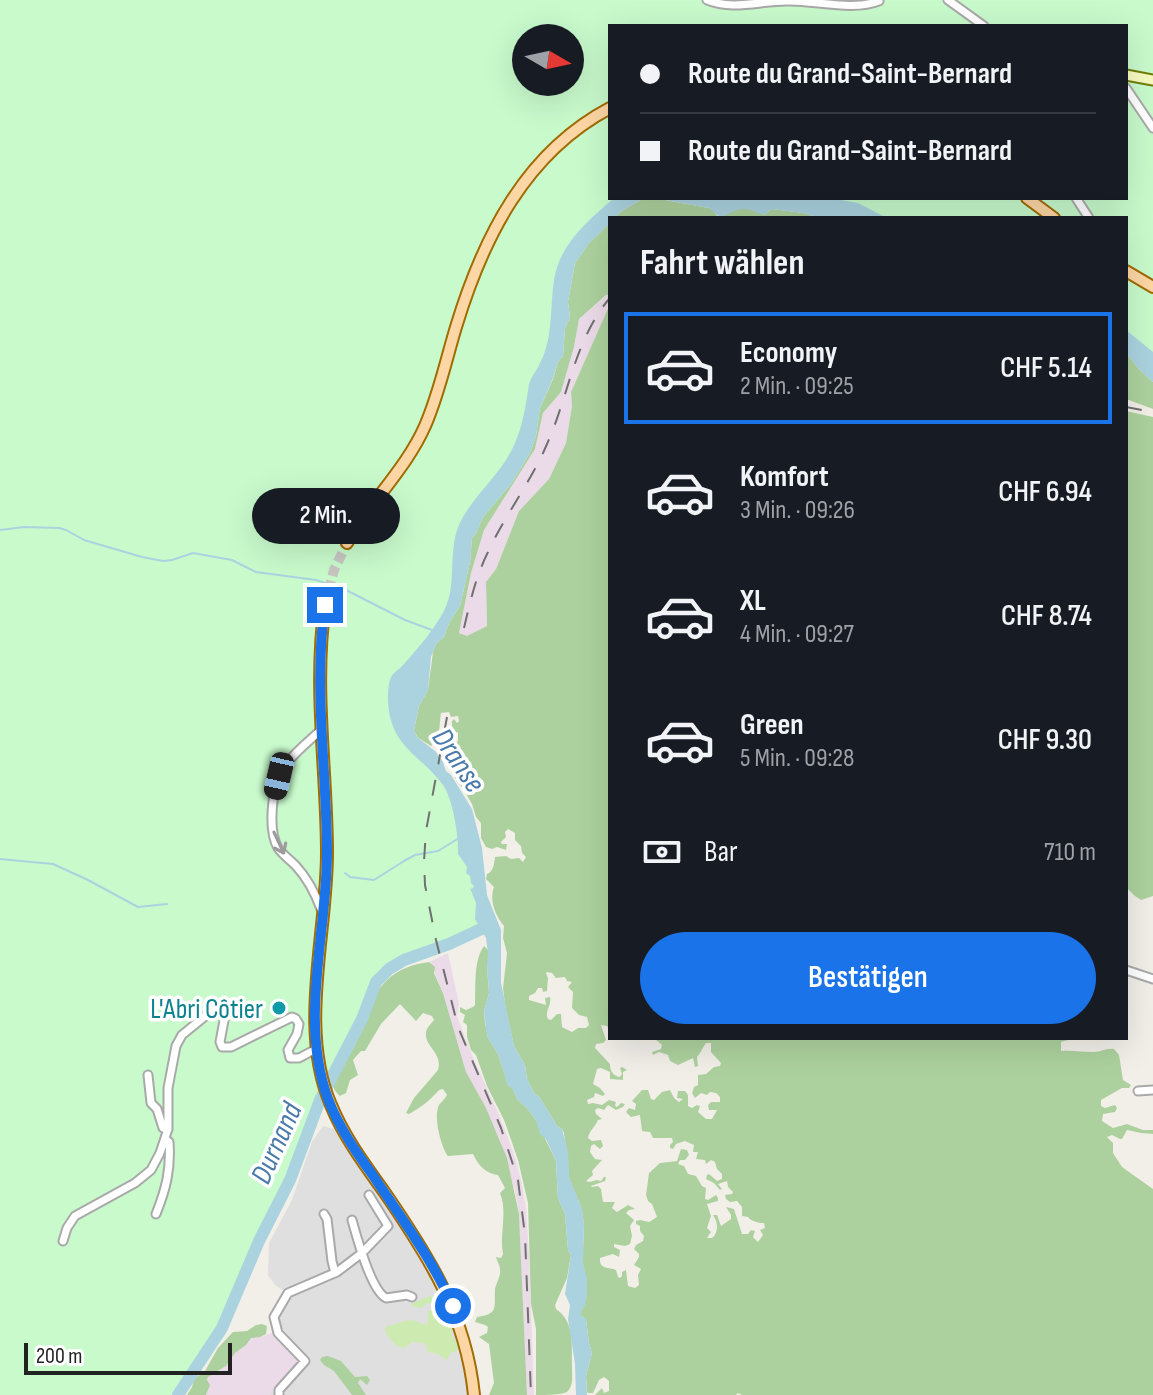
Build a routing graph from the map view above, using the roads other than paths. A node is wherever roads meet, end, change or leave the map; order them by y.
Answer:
1 (707, 0) edge
2 (948, 0) edge
3 (882, 1) edge
4 (981, 24) edge
5 (1128, 75) edge
6 (1153, 80) edge
7 (1128, 91) edge
8 (608, 109) edge
9 (1153, 128) edge
10 (1030, 200) edge
11 (1051, 216) edge
12 (1128, 272) edge
13 (1153, 287) edge
14 (347, 543) tunnel mouth
15 (325, 605) tunnel mouth
16 (322, 729) junction
17 (325, 916) junction
18 (1128, 971) edge
19 (1153, 979) edge
20 (316, 1049) junction
21 (148, 1075) dead end
22 (1153, 1090) edge
23 (1138, 1091) dead end
24 (168, 1129) junction
25 (165, 1139) junction
26 (369, 1195) dead end
27 (156, 1214) dead end
28 (324, 1214) dead end
29 (352, 1220) dead end
30 (63, 1241) dead end
31 (362, 1253) junction
32 (336, 1272) junction
33 (412, 1297) dead end
34 (279, 1395) edge
35 (474, 1395) edge

1 - 3 street
2 - 4 street
5 - 6 street
7 - 9 street
8 - 14 main road
10 - 11 main road
12 - 13 main road
15 - 16 main road
16 - 17 main road
16 -> 17 street
17 - 20 main road
18 - 19 street
20 - 24 street
20 - 35 main road
21 - 24 street
22 - 23 street
24 - 25 street
25 - 27 street
25 - 30 street
26 - 31 street
28 - 32 street
29 - 31 street
31 - 32 street
31 - 33 street
32 - 34 street

